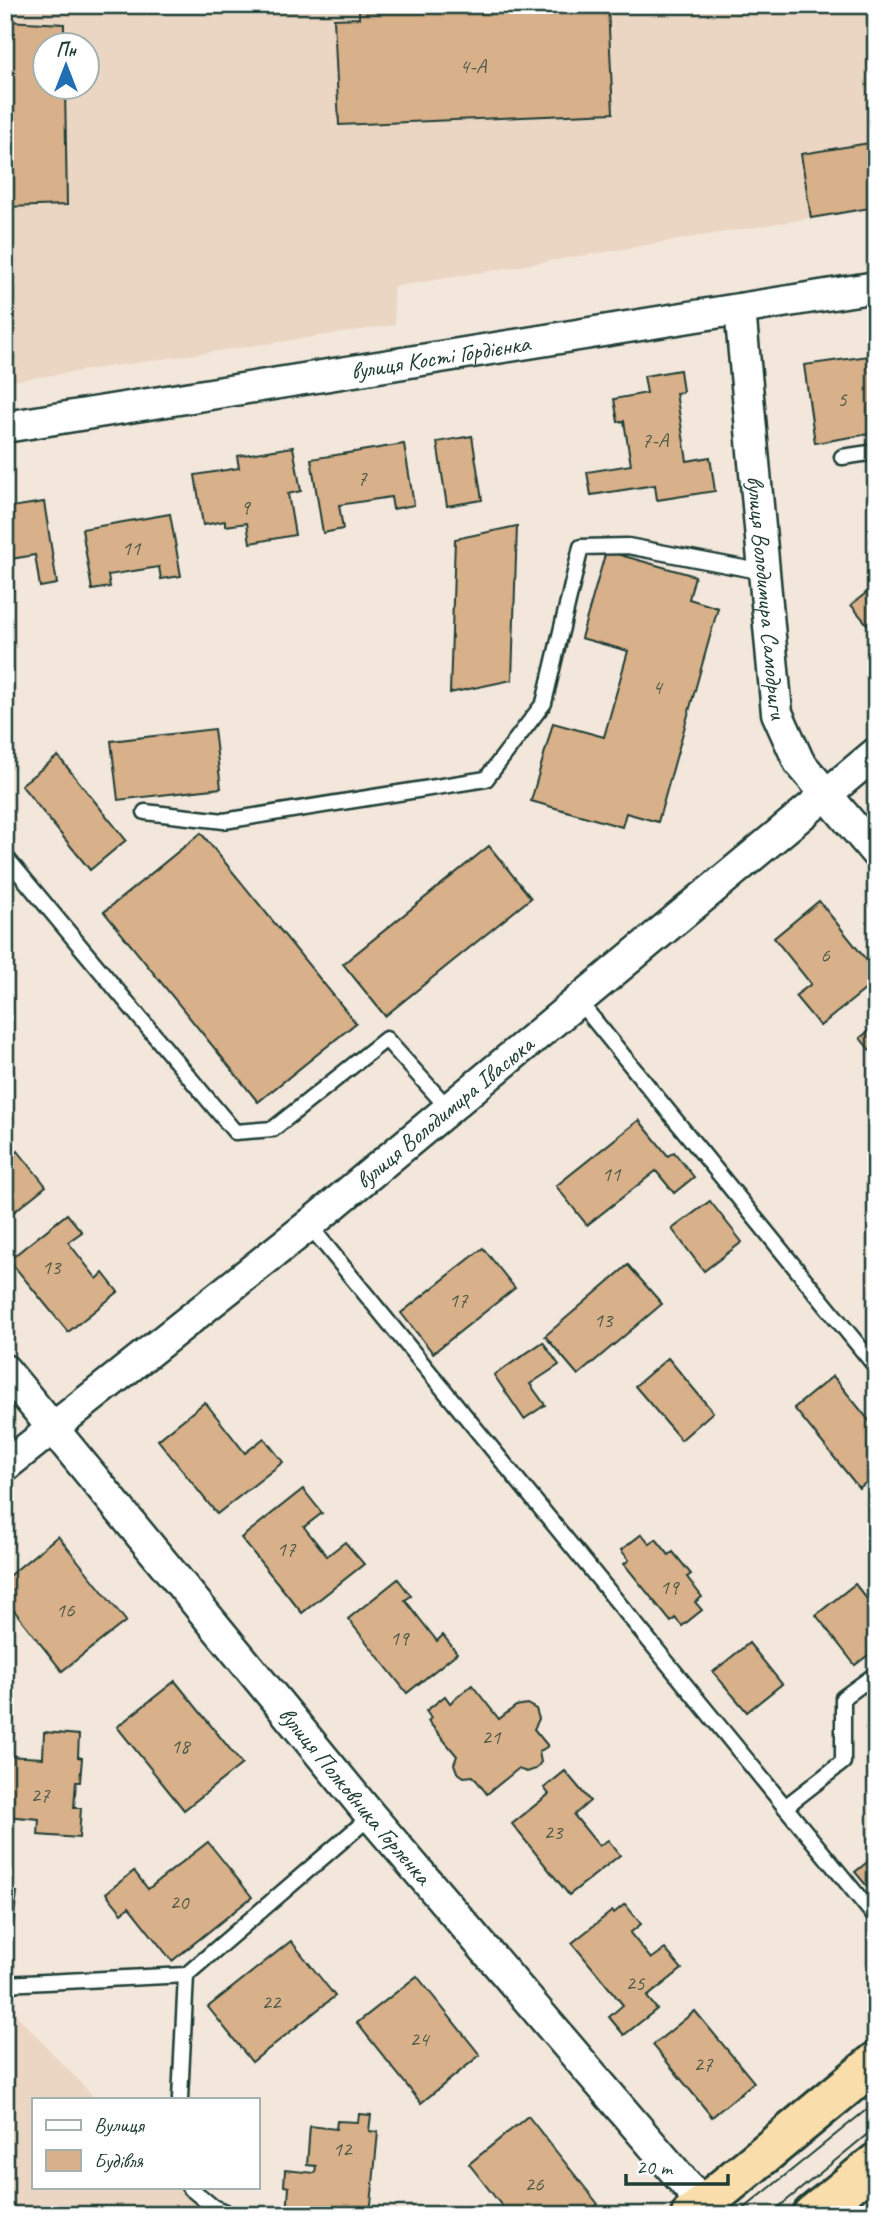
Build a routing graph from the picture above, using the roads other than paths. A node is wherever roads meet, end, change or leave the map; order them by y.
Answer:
1 (876, 287) edge
2 (740, 309) junction
3 (5, 427) edge
4 (876, 452) edge
5 (842, 457) dead end
6 (764, 572) junction
7 (876, 752) edge
8 (827, 793) junction
9 (145, 812) dead end
10 (876, 853) edge
11 (5, 856) edge
12 (577, 999) junction
13 (448, 1108) junction
14 (309, 1225) junction
15 (876, 1367) edge
16 (5, 1370) edge
17 (51, 1428) junction
18 (5, 1466) edge
19 (876, 1674) edge
20 (785, 1807) junction
21 (370, 1816) junction
22 (876, 1918) edge
23 (186, 1975) junction
24 (5, 1984) edge
25 (876, 2062) edge
26 (180, 2098) edge
27 (876, 2162) edge
28 (190, 2188) edge
29 (702, 2211) edge
30 (232, 2215) edge
31 (811, 2215) edge

1 - 2 street, вулиця Кості Гордієнка
2 - 3 street, вулиця Кості Гордієнка
2 - 6 street, вулиця Володимира Самодриги
4 - 5 lane
6 - 8 street, вулиця Володимира Самодриги
6 - 9 lane
7 - 8 street, вулиця Володимира Івасюка
8 - 10 street, вулиця Володимира Самодриги
8 - 12 street, вулиця Володимира Івасюка
11 - 13 lane
12 - 13 street, вулиця Володимира Івасюка
12 - 15 lane
13 - 14 street, вулиця Володимира Івасюка
14 - 17 street, вулиця Володимира Івасюка
14 - 20 lane
16 - 17 street, вулиця Полковника Горленка
17 - 18 street, вулиця Володимира Івасюка
17 - 21 street, вулиця Полковника Горленка
19 - 20 lane
20 - 22 lane
21 - 23 lane
21 - 29 street, вулиця Полковника Горленка
23 - 24 lane
23 - 26 lane
25 - 29 highway
27 - 31 highway
28 - 30 lane

